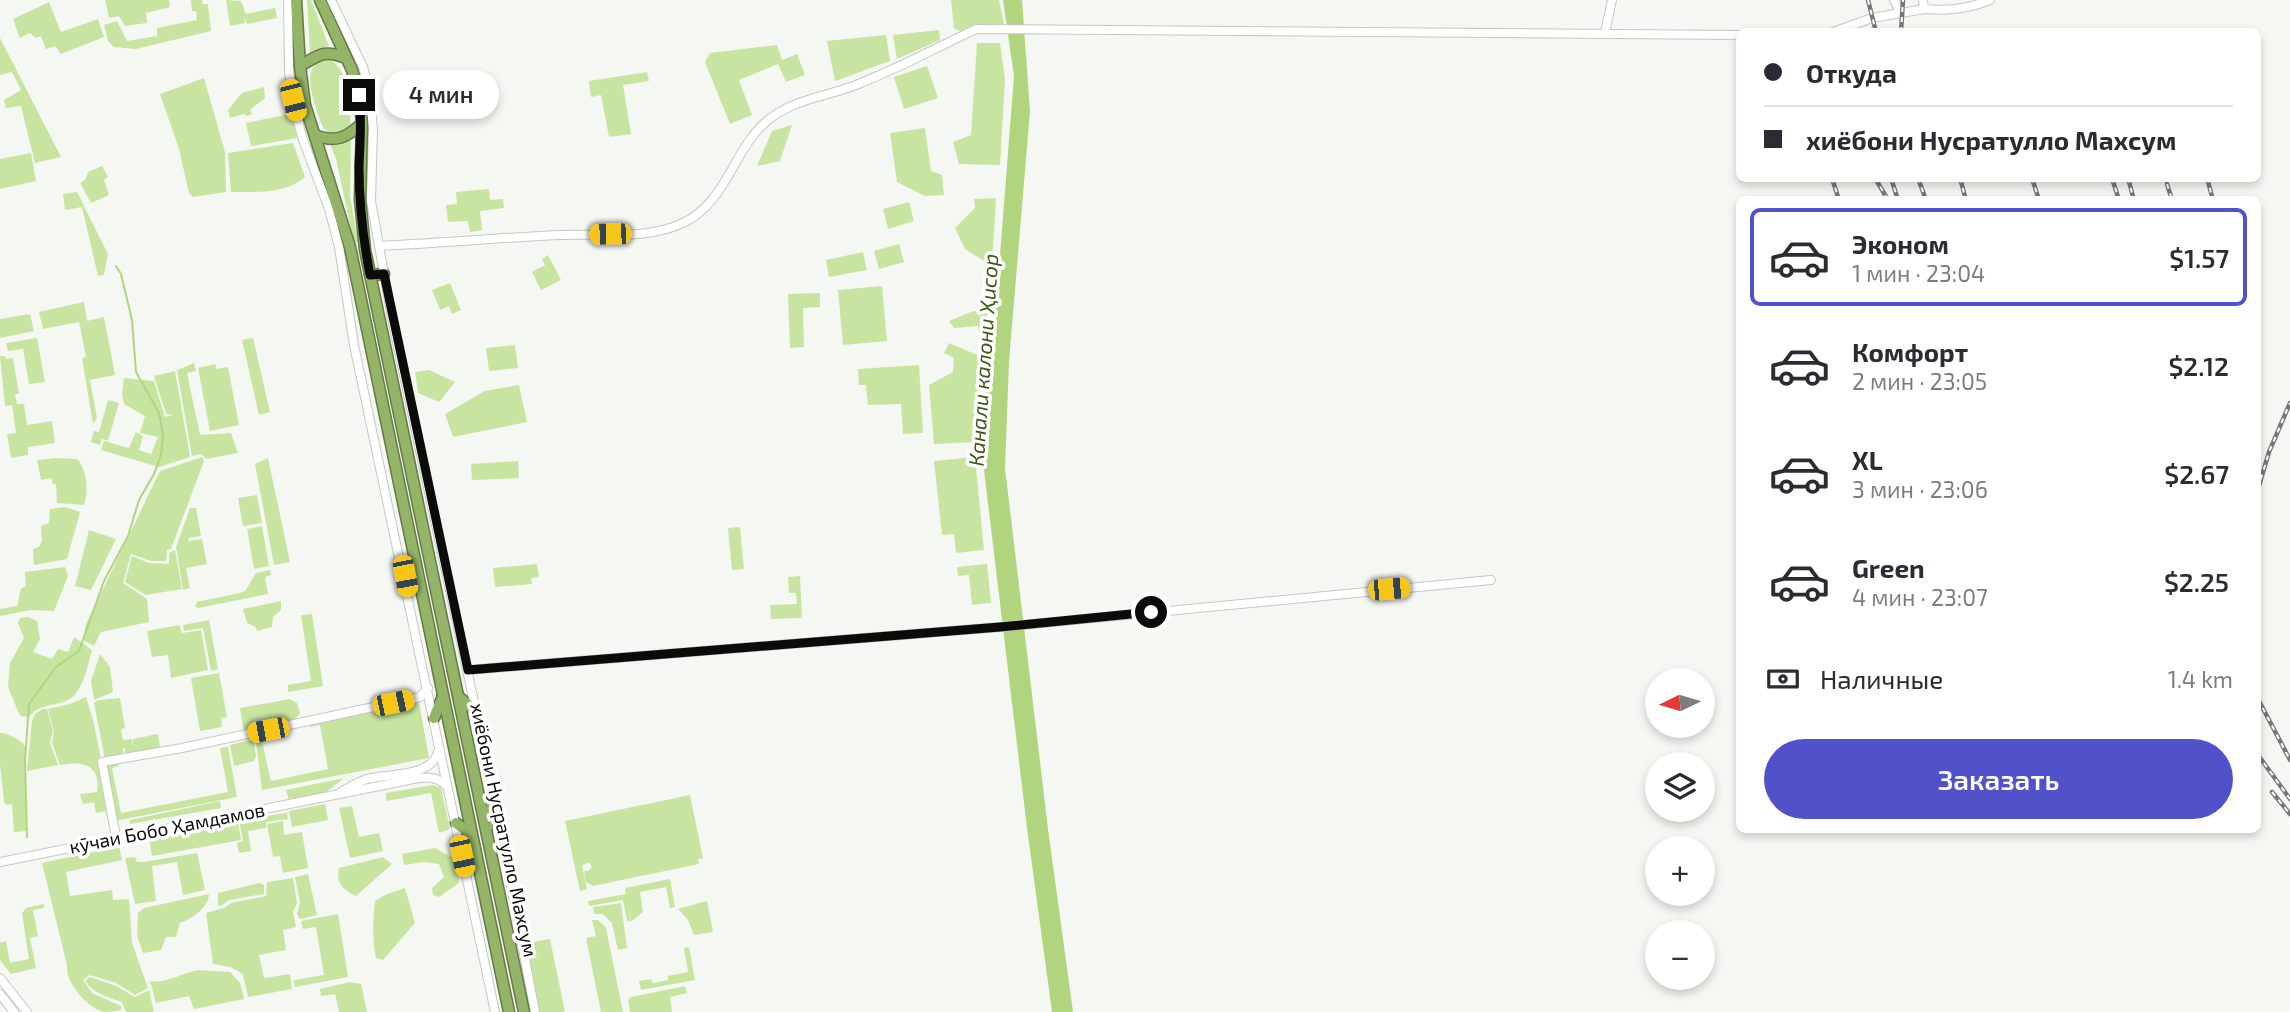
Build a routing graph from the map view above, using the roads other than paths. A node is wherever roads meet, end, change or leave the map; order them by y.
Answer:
1 (288, 0) edge
2 (296, 0) edge
3 (320, 0) edge
4 (331, 0) edge
5 (1612, 0) edge
6 (1894, 0) edge
7 (1990, 0) edge
8 (1923, 4) edge
9 (1901, 14) junction
10 (1844, 28) edge
11 (1605, 33) junction
12 (1736, 35) edge
13 (346, 58) junction
14 (300, 66) junction
15 (362, 123) junction
16 (315, 135) junction
17 (379, 246) junction
18 (384, 274) junction
19 (370, 275) junction
20 (344, 277) junction
21 (358, 285) junction
22 (432, 566) junction
23 (416, 568) junction
24 (1491, 580) dead end
25 (468, 670) junction
26 (428, 688) junction
27 (443, 696) junction
28 (458, 696) junction
29 (475, 711) junction
30 (434, 718) junction
31 (439, 749) junction
32 (448, 788) junction
33 (334, 796) junction
34 (494, 796) junction
35 (456, 822) junction
36 (486, 830) junction
37 (471, 834) junction
38 (116, 837) junction
39 (0, 862) edge
40 (0, 978) edge
41 (0, 995) edge
42 (14, 1012) edge
43 (27, 1012) edge
44 (495, 1012) edge
45 (509, 1012) edge
46 (524, 1012) edge
47 (535, 1012) edge

1 - 20 street
2 - 14 highway, хиёбони Нусратулло Махсум
3 - 13 highway, хиёбони Нусратулло Махсум
4 - 17 street
5 - 11 street
6 - 9 street
7 - 8 street
8 - 9 street
9 - 10 street
11 - 12 street
11 - 17 street
13 - 14 highway
13 - 15 highway, хиёбони Нусратулло Махсум
14 - 16 highway, хиёбони Нусратулло Махсум
15 - 16 highway
15 - 19 highway, хиёбони Нусратулло Махсум
16 - 21 highway, хиёбони Нусратулло Махсум
17 - 18 street
18 - 19 highway
18 - 25 street
19 - 22 highway, хиёбони Нусратулло Махсум
20 - 21 highway
20 - 26 street
21 - 23 highway, хиёбони Нусратулло Махсум
22 - 23 highway
22 - 28 highway, хиёбони Нусратулло Махсум
23 - 27 highway, хиёбони Нусратулло Махсум
24 - 25 street
25 - 29 street
26 - 30 street
26 - 38 street
27 - 30 highway
27 - 37 highway, хиёбони Нусратулло Махсум
28 - 29 highway
28 - 36 highway, хиёбони Нусратулло Махсум
29 - 34 street
30 - 31 street
31 - 32 street
31 - 33 street, кӯчаи Бобо Ҳамдамов
32 - 33 street, кӯчаи Бобо Ҳамдамов
32 - 35 street
33 - 38 street, кӯчаи Бобо Ҳамдамов
34 - 36 highway
34 - 47 street
35 - 37 highway
35 - 44 street
36 - 46 highway, хиёбони Нусратулло Махсум
37 - 45 highway, хиёбони Нусратулло Махсум
38 - 39 street, кӯчаи Бобо Ҳамдамов
40 - 43 street
41 - 42 street

